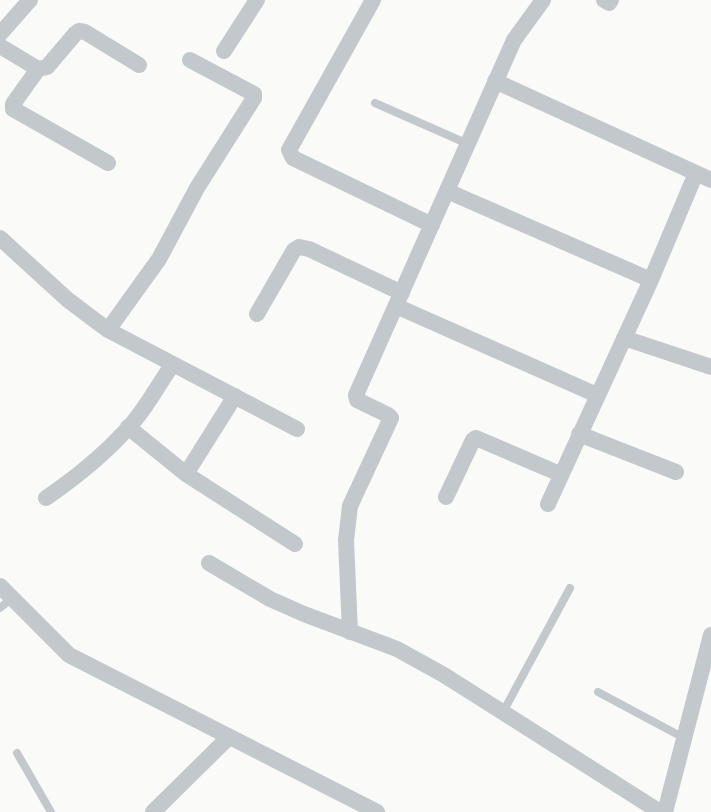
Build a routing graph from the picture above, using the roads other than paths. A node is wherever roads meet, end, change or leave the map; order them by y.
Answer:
1 (30, 0) edge
2 (257, 0) edge
3 (373, 0) edge
4 (543, 0) edge
5 (604, 0) edge
6 (612, 0) edge
7 (0, 34) edge
8 (0, 46) edge
9 (224, 51) dead end
10 (190, 60) dead end
11 (139, 65) dead end
12 (38, 68) junction
13 (496, 81) junction
14 (375, 104) dead end
15 (468, 144) junction
16 (108, 163) dead end
17 (696, 173) junction
18 (711, 180) edge
19 (447, 190) junction
20 (432, 225) junction
21 (0, 238) edge
22 (651, 280) junction
23 (399, 299) junction
24 (257, 314) dead end
25 (108, 330) junction
26 (624, 338) junction
27 (173, 364) junction
28 (711, 367) edge
29 (597, 395) junction
30 (235, 396) junction
31 (128, 427) junction
32 (297, 429) dead end
33 (579, 434) junction
34 (676, 472) dead end
35 (186, 474) junction
36 (560, 474) junction
37 (446, 497) dead end
38 (46, 498) dead end
39 (548, 504) dead end
40 (295, 544) dead end
41 (209, 563) dead end
42 (0, 586) edge
43 (570, 588) dead end
44 (6, 603) edge
45 (350, 632) junction
46 (711, 635) edge
47 (598, 692) dead end
48 (503, 712) junction
49 (229, 737) junction
50 (684, 738) junction
51 (17, 753) dead end
52 (50, 812) edge
53 (153, 812) edge
54 (377, 812) edge
55 (660, 812) edge
56 (665, 812) edge

1 - 7 street
2 - 9 street
3 - 20 street
4 - 13 street
5 - 6 street
8 - 12 street
10 - 25 street
11 - 12 street
12 - 16 street
13 - 15 street
13 - 17 street
14 - 15 lane
15 - 19 street
17 - 18 street
17 - 22 street
19 - 20 street
19 - 22 street
20 - 23 street
21 - 25 street
22 - 26 street
23 - 24 street
23 - 29 street
23 - 45 street
25 - 27 street
26 - 28 street
26 - 29 street
27 - 30 street
27 - 31 street
29 - 33 street
30 - 32 street
30 - 35 street
31 - 35 street
31 - 38 street
33 - 34 street
33 - 36 street
35 - 40 street
36 - 37 street
36 - 39 street
41 - 45 street
42 - 44 street
43 - 48 lane
44 - 49 street
45 - 48 street
46 - 50 street
47 - 50 lane
48 - 55 street
49 - 53 street
49 - 54 street
50 - 56 street
51 - 52 lane

